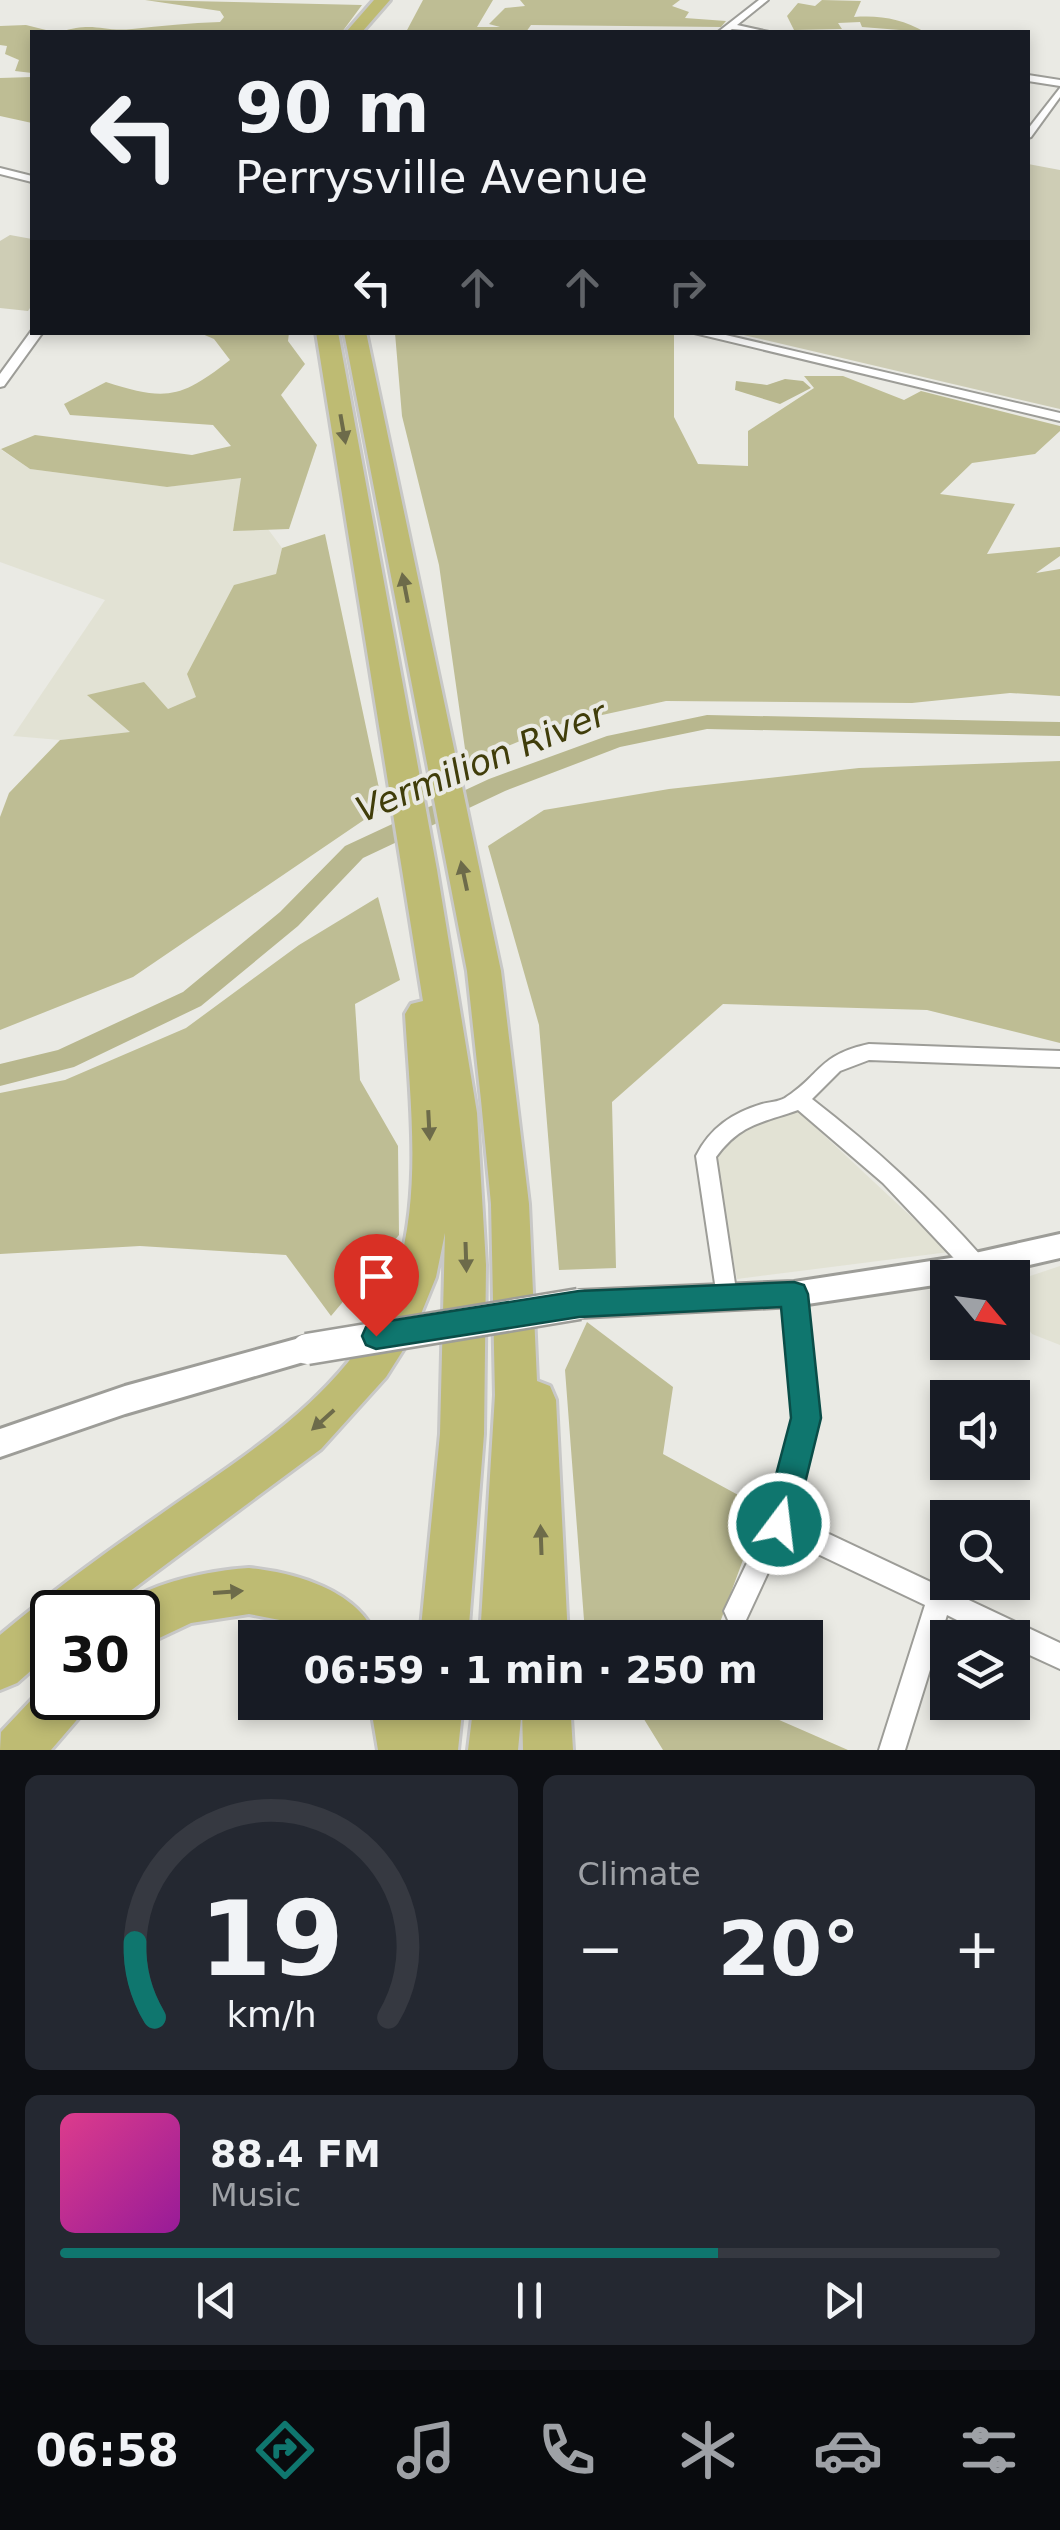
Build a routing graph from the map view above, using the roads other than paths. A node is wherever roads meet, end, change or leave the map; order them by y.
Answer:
1 (382, 0) edge
2 (402, 0) edge
3 (764, 0) edge
4 (726, 29) edge
5 (356, 30) edge
6 (376, 30) edge
7 (1030, 78) edge
8 (1060, 84) edge
9 (1060, 91) edge
10 (1030, 132) edge
11 (0, 172) edge
12 (27, 177) edge
13 (0, 187) edge
14 (35, 335) edge
15 (328, 335) edge
16 (356, 335) edge
17 (709, 335) edge
18 (0, 383) edge
19 (1060, 416) edge
20 (484, 971) junction
21 (429, 989) junction
22 (1060, 1059) edge
23 (797, 1098) junction
24 (1060, 1246) edge
25 (971, 1260) edge
26 (997, 1260) edge
27 (930, 1272) edge
28 (794, 1294) junction
29 (726, 1297) junction
30 (0, 1443) edge
31 (779, 1524) junction
32 (95, 1590) edge
33 (930, 1595) edge
34 (939, 1600) edge
35 (941, 1600) edge
36 (737, 1611) dead end
37 (160, 1613) edge
38 (330, 1620) edge
39 (446, 1620) edge
40 (505, 1620) edge
41 (543, 1620) edge
42 (30, 1641) edge
43 (1060, 1656) edge
44 (0, 1666) edge
45 (45, 1720) edge
46 (398, 1720) edge
47 (437, 1720) edge
48 (496, 1720) edge
49 (547, 1720) edge
50 (19, 1750) edge
51 (404, 1750) edge
52 (434, 1750) edge
53 (493, 1750) edge
54 (548, 1750) edge
55 (892, 1750) edge

1 - 5 highway
2 - 6 highway
3 - 4 street
7 - 8 street
9 - 10 street
11 - 12 street
12 - 13 street
14 - 18 street
15 -> 21 highway
20 -> 16 highway
17 - 19 street
20 - 40 highway
41 -> 20 highway
21 -> 32 highway
21 -> 39 highway
22 - 23 street
23 - 25 street
23 - 29 street
24 - 26 street
27 - 28 street
28 - 29 street
28 - 31 street
29 - 30 street, bridge
31 - 33 street
31 - 36 street
34 - 55 street
35 - 43 street
37 -> 38 highway
42 - 44 highway
45 - 50 highway
46 - 51 highway
47 - 52 highway
48 - 53 highway
49 - 54 highway

